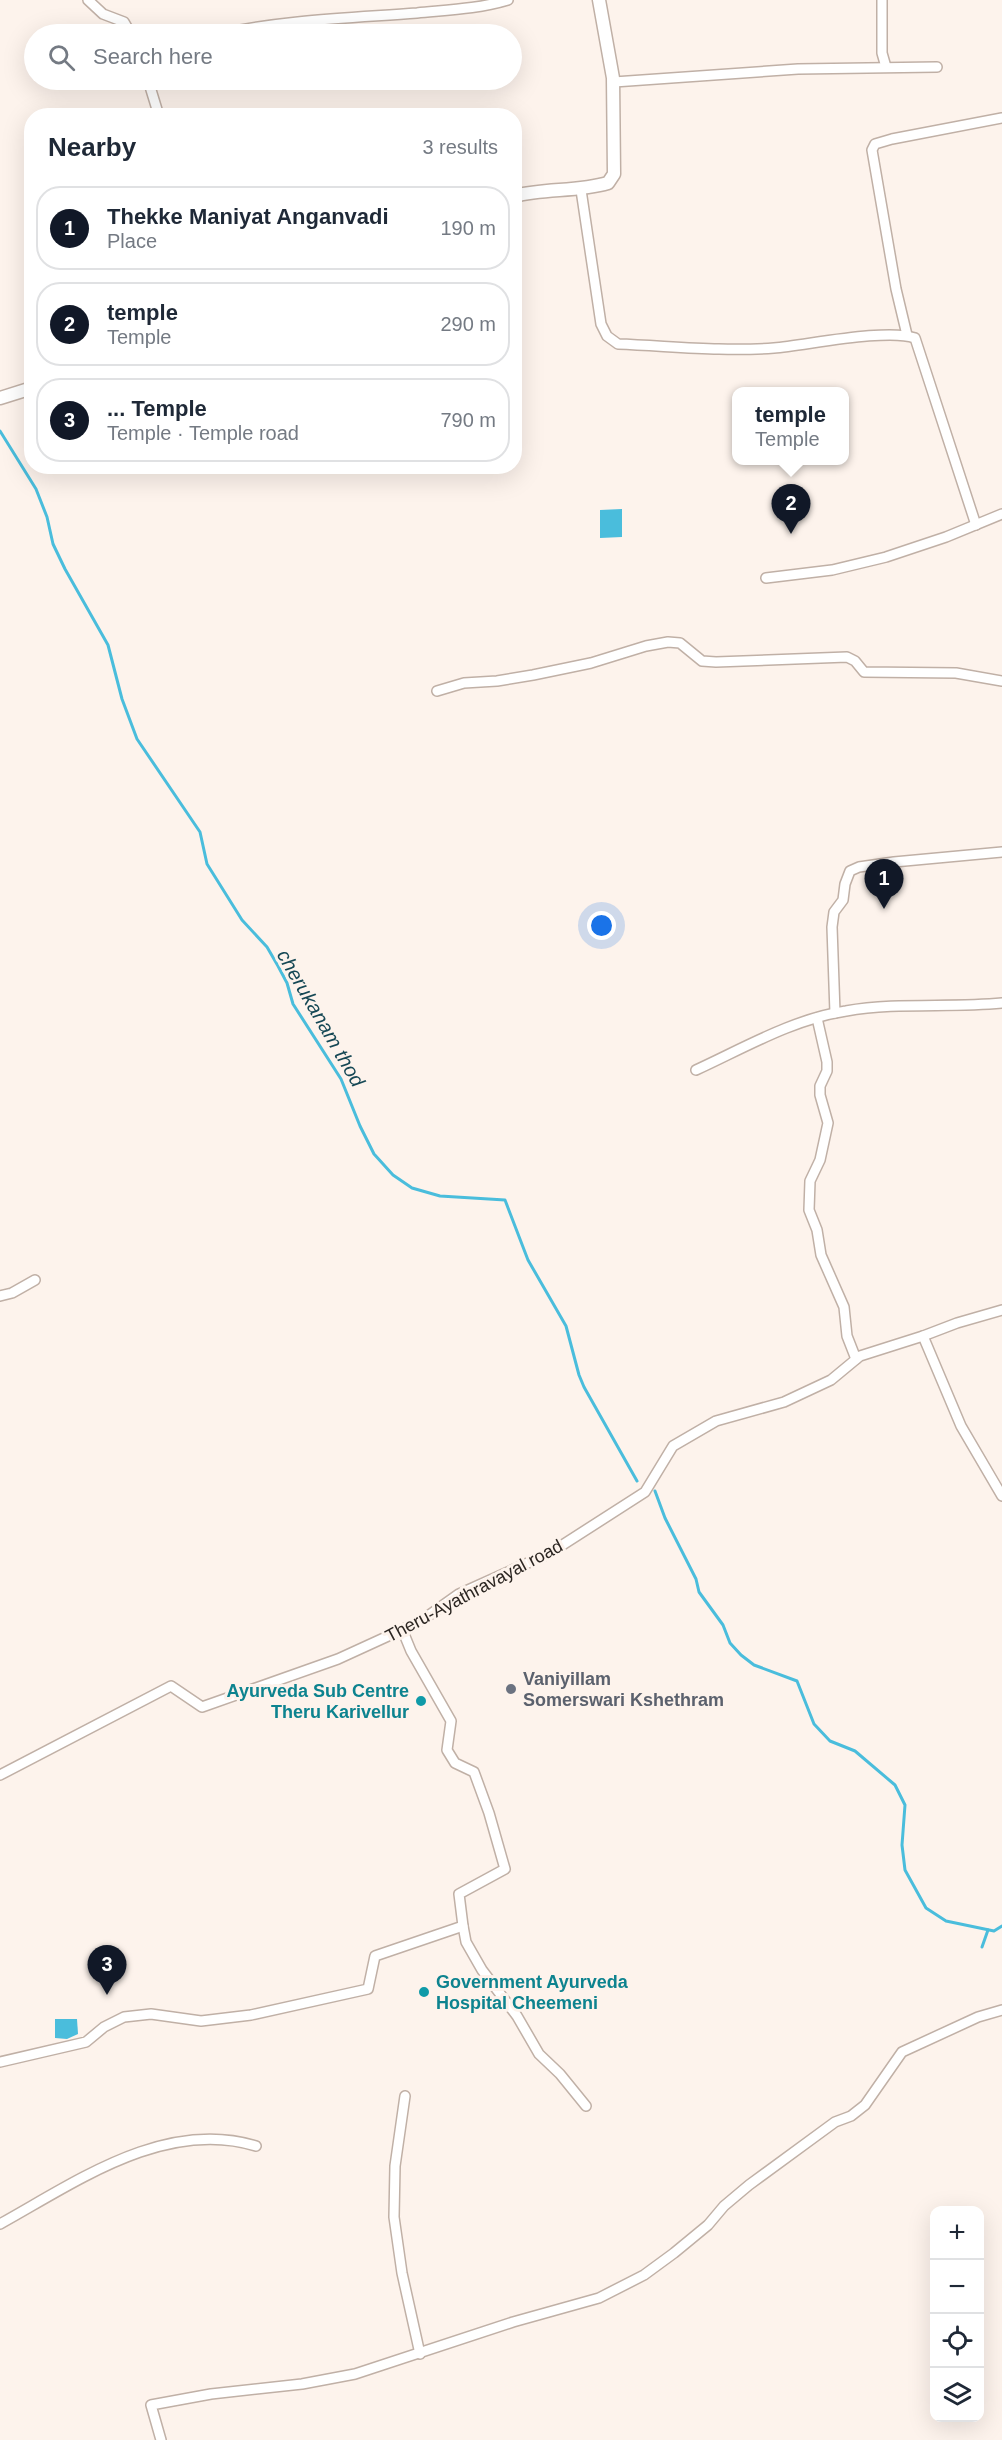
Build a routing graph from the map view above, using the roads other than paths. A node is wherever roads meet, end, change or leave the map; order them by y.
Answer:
1 (88, 0) edge
2 (508, 0) edge
3 (882, 0) edge
4 (603, 1) edge
5 (125, 24) edge
6 (291, 24) edge
7 (937, 67) dead end
8 (886, 68) junction
9 (614, 82) junction
10 (151, 90) edge
11 (157, 108) edge
12 (1002, 118) edge
13 (581, 190) junction
14 (522, 194) edge
15 (908, 335) junction
16 (24, 390) edge
17 (1, 397) edge
18 (1002, 514) edge
19 (976, 525) junction
20 (766, 578) dead end
21 (1002, 681) edge
22 (437, 691) dead end
23 (1002, 852) edge
24 (1002, 1003) edge
25 (835, 1013) junction
26 (817, 1018) junction
27 (696, 1070) dead end
28 (35, 1280) dead end
29 (0, 1296) edge
30 (1002, 1310) edge
31 (923, 1336) junction
32 (856, 1359) junction
33 (1002, 1496) edge
34 (402, 1629) junction
35 (0, 1775) edge
36 (463, 1926) junction
37 (1002, 2010) edge
38 (0, 2062) edge
39 (405, 2096) dead end
40 (586, 2106) dead end
41 (256, 2146) dead end
42 (0, 2224) edge
43 (420, 2354) junction
44 (160, 2440) edge

1 - 5 street
2 - 6 street
3 - 8 street
4 - 9 street
7 - 8 street
8 - 9 street
9 - 13 street
10 - 11 street
12 - 15 street
13 - 14 street
13 - 15 street
15 - 19 street
16 - 17 street
18 - 19 street
19 - 20 street
21 - 22 street
23 - 25 street
24 - 25 street
25 - 26 street
26 - 27 street
26 - 32 street
28 - 29 street
30 - 31 street, Theru-Ayathravayal road
31 - 32 street, Theru-Ayathravayal road
31 - 33 street
32 - 34 street, Theru-Ayathravayal road
34 - 35 street, Theru-Ayathravayal road
34 - 36 street
36 - 38 street
36 - 40 street
37 - 43 street
39 - 43 street
41 - 42 street
43 - 44 street

